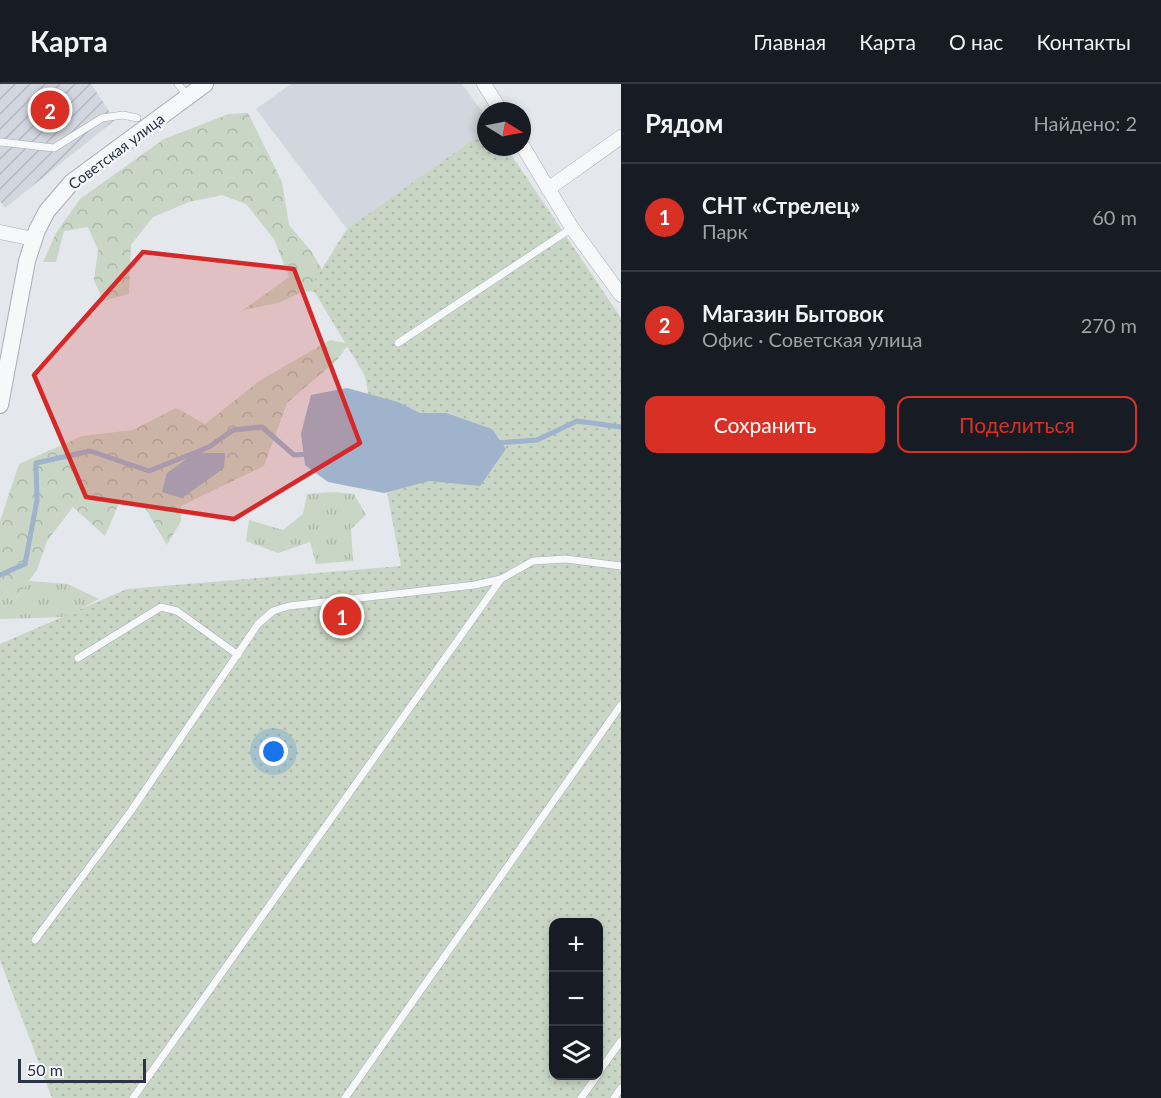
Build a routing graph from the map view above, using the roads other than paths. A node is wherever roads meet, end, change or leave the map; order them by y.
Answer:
1 (205, 84) edge
2 (484, 84) edge
3 (183, 90) edge
4 (495, 102) edge
5 (137, 118) dead end
6 (621, 137) edge
7 (0, 142) edge
8 (528, 156) edge
9 (548, 189) junction
10 (572, 228) junction
11 (0, 232) edge
12 (34, 239) junction
13 (621, 296) edge
14 (398, 343) dead end
15 (0, 405) edge
16 (621, 566) edge
17 (501, 579) junction
18 (238, 655) junction
19 (78, 657) dead end
20 (621, 705) edge
21 (34, 940) dead end
22 (621, 1041) edge
23 (603, 1067) edge
24 (594, 1080) edge
25 (621, 1088) edge
26 (133, 1098) edge
27 (345, 1098) edge
28 (581, 1098) edge
29 (614, 1098) edge

1 - 3 street, Советская улица
2 - 4 street
3 - 12 street, Советская улица
5 - 7 lane
6 - 9 street
8 - 9 street
9 - 10 street
10 - 13 street
10 - 14 lane
11 - 12 street
12 - 15 street, Советская улица
16 - 17 lane
17 - 18 lane
17 - 26 lane
18 - 19 lane
18 - 21 lane
20 - 27 lane
22 - 23 lane
24 - 28 lane
25 - 29 lane

